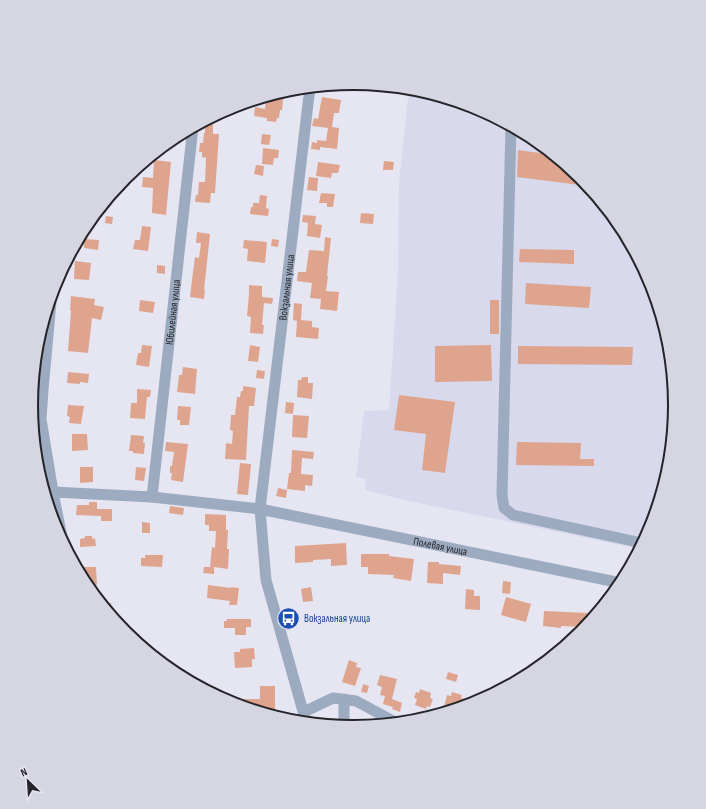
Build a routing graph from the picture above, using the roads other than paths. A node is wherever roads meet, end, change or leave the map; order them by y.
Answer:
1 (309, 93) edge
2 (511, 133) edge
3 (192, 134) edge
4 (49, 324) edge
5 (54, 492) junction
6 (152, 498) junction
7 (260, 509) junction
8 (58, 514) edge
9 (637, 542) edge
10 (614, 582) edge
11 (339, 698) junction
12 (305, 716) edge
13 (307, 716) edge
14 (387, 718) edge
15 (343, 720) edge

1 - 7 street, Вокзальная улица
2 - 9 street
3 - 6 street, Юбилейная улица
4 - 5 street
5 - 6 street, Полевая улица
5 - 8 street
6 - 7 street, Полевая улица
7 - 10 street, Полевая улица
7 - 12 street, Вокзальная улица
11 - 13 street
11 - 14 street
11 - 15 street

